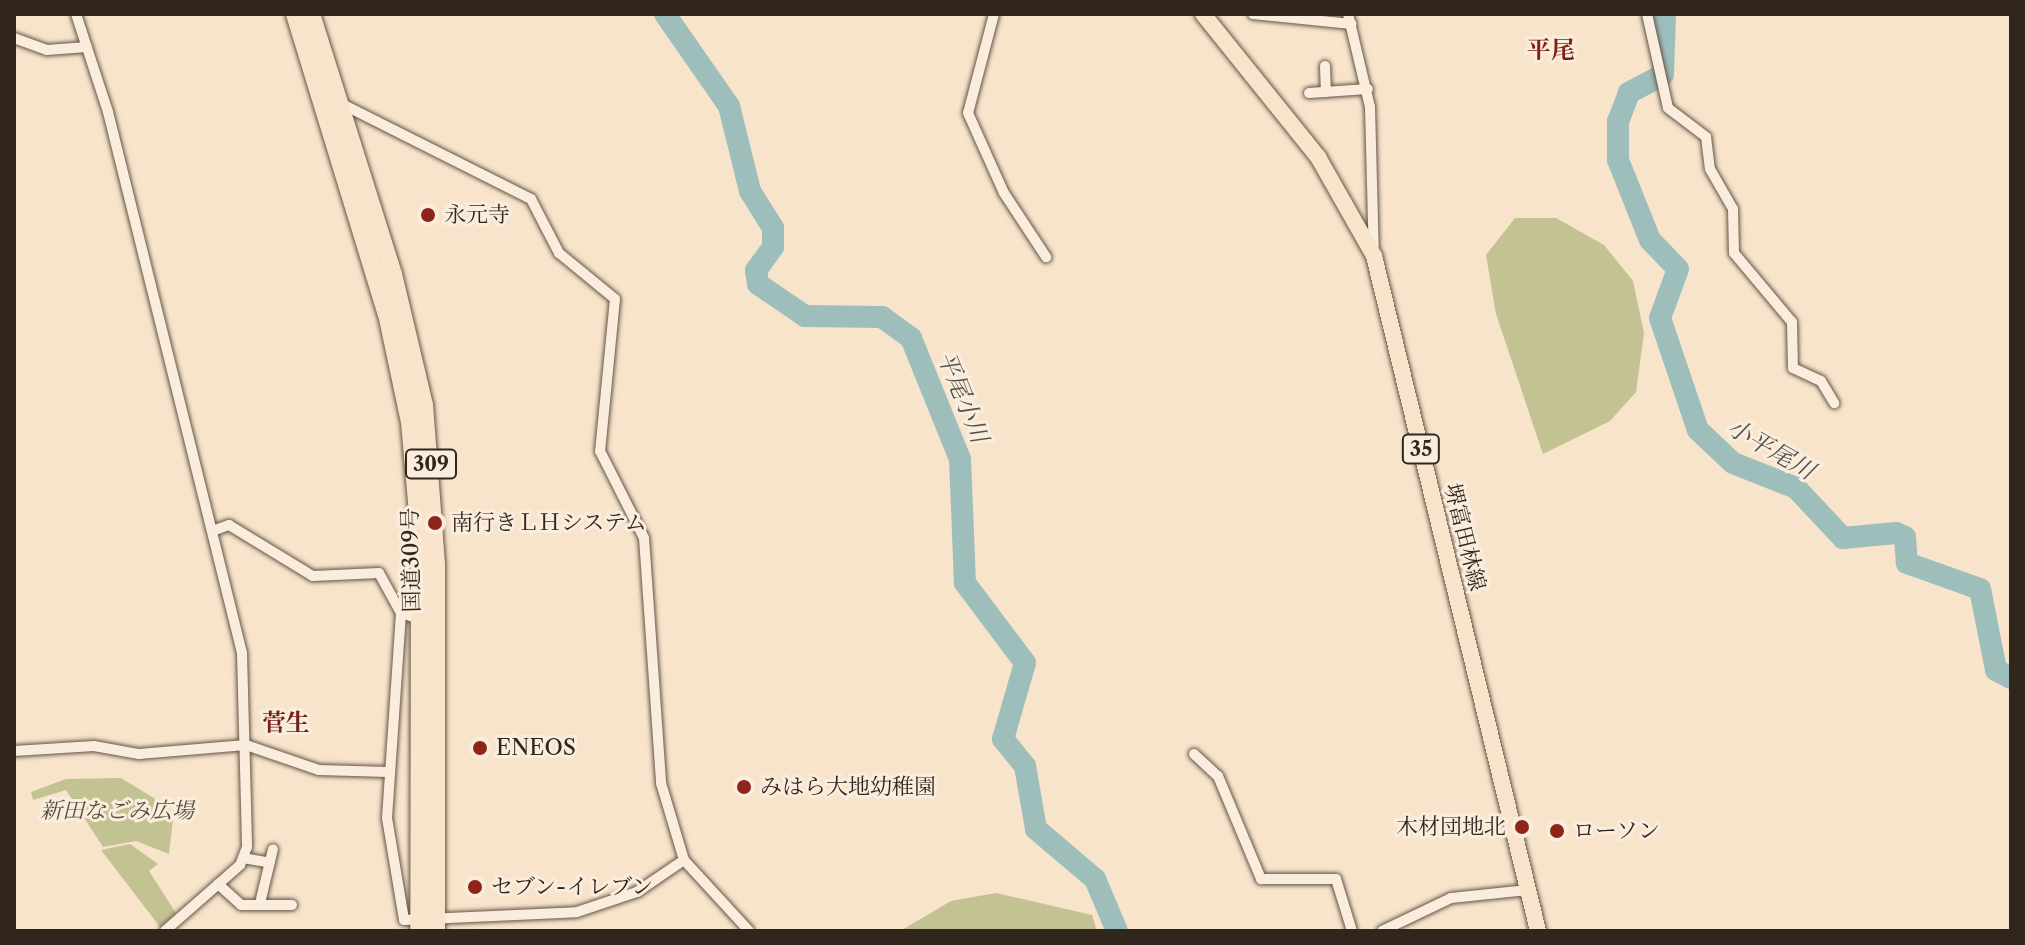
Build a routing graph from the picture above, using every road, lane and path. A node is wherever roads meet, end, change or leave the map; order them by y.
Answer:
1 (76, 14) edge
2 (295, 14) edge
3 (311, 14) edge
4 (994, 14) edge
5 (1203, 14) edge
6 (1253, 14) edge
7 (1647, 14) edge
8 (1350, 19) edge
9 (14, 38) edge
10 (87, 47) junction
11 (1325, 66) dead end
12 (1368, 89) junction
13 (1326, 92) junction
14 (1309, 93) dead end
15 (331, 104) junction
16 (1374, 256) junction
17 (1046, 257) dead end
18 (1834, 403) dead end
19 (215, 530) junction
20 (401, 613) junction
21 (420, 619) junction
22 (246, 745) junction
23 (14, 751) edge
24 (1194, 754) dead end
25 (389, 772) junction
26 (273, 849) dead end
27 (243, 858) junction
28 (684, 860) junction
29 (270, 863) junction
30 (218, 884) junction
31 (1528, 890) junction
32 (261, 899) dead end
33 (292, 905) dead end
34 (427, 925) edge
35 (165, 931) edge
36 (749, 931) edge
37 (1352, 931) edge
38 (1382, 931) edge
39 (1538, 931) edge

1 - 10 street
2 - 15 highway, 国道309号 / 309
3 - 15 highway, 国道309号 / 309
4 - 17 street
5 - 16 main road, 堺富田林線 / 35
6 - 8 street
7 - 18 street
8 - 12 street
9 - 10 street
10 - 19 street
11 - 13 street
12 - 13 street
12 - 16 street
13 - 14 street
15 - 21 highway, 国道309号 / 309
15 - 28 street
15 - 34 highway, 国道309号 / 309
16 - 31 main road, 堺富田林線 / 35
19 - 20 street
19 - 22 street
20 - 21 street
20 - 25 street
21 - 34 highway, 国道309号 / 309
22 - 23 street
22 - 25 street
22 - 27 street
24 - 37 street
25 - 34 street
26 - 29 street
27 - 29 street
27 - 30 street
28 - 34 street
28 - 36 street
29 - 32 street
30 - 33 street
30 - 35 street
31 - 38 street
31 - 39 main road, 堺富田林線 / 35

